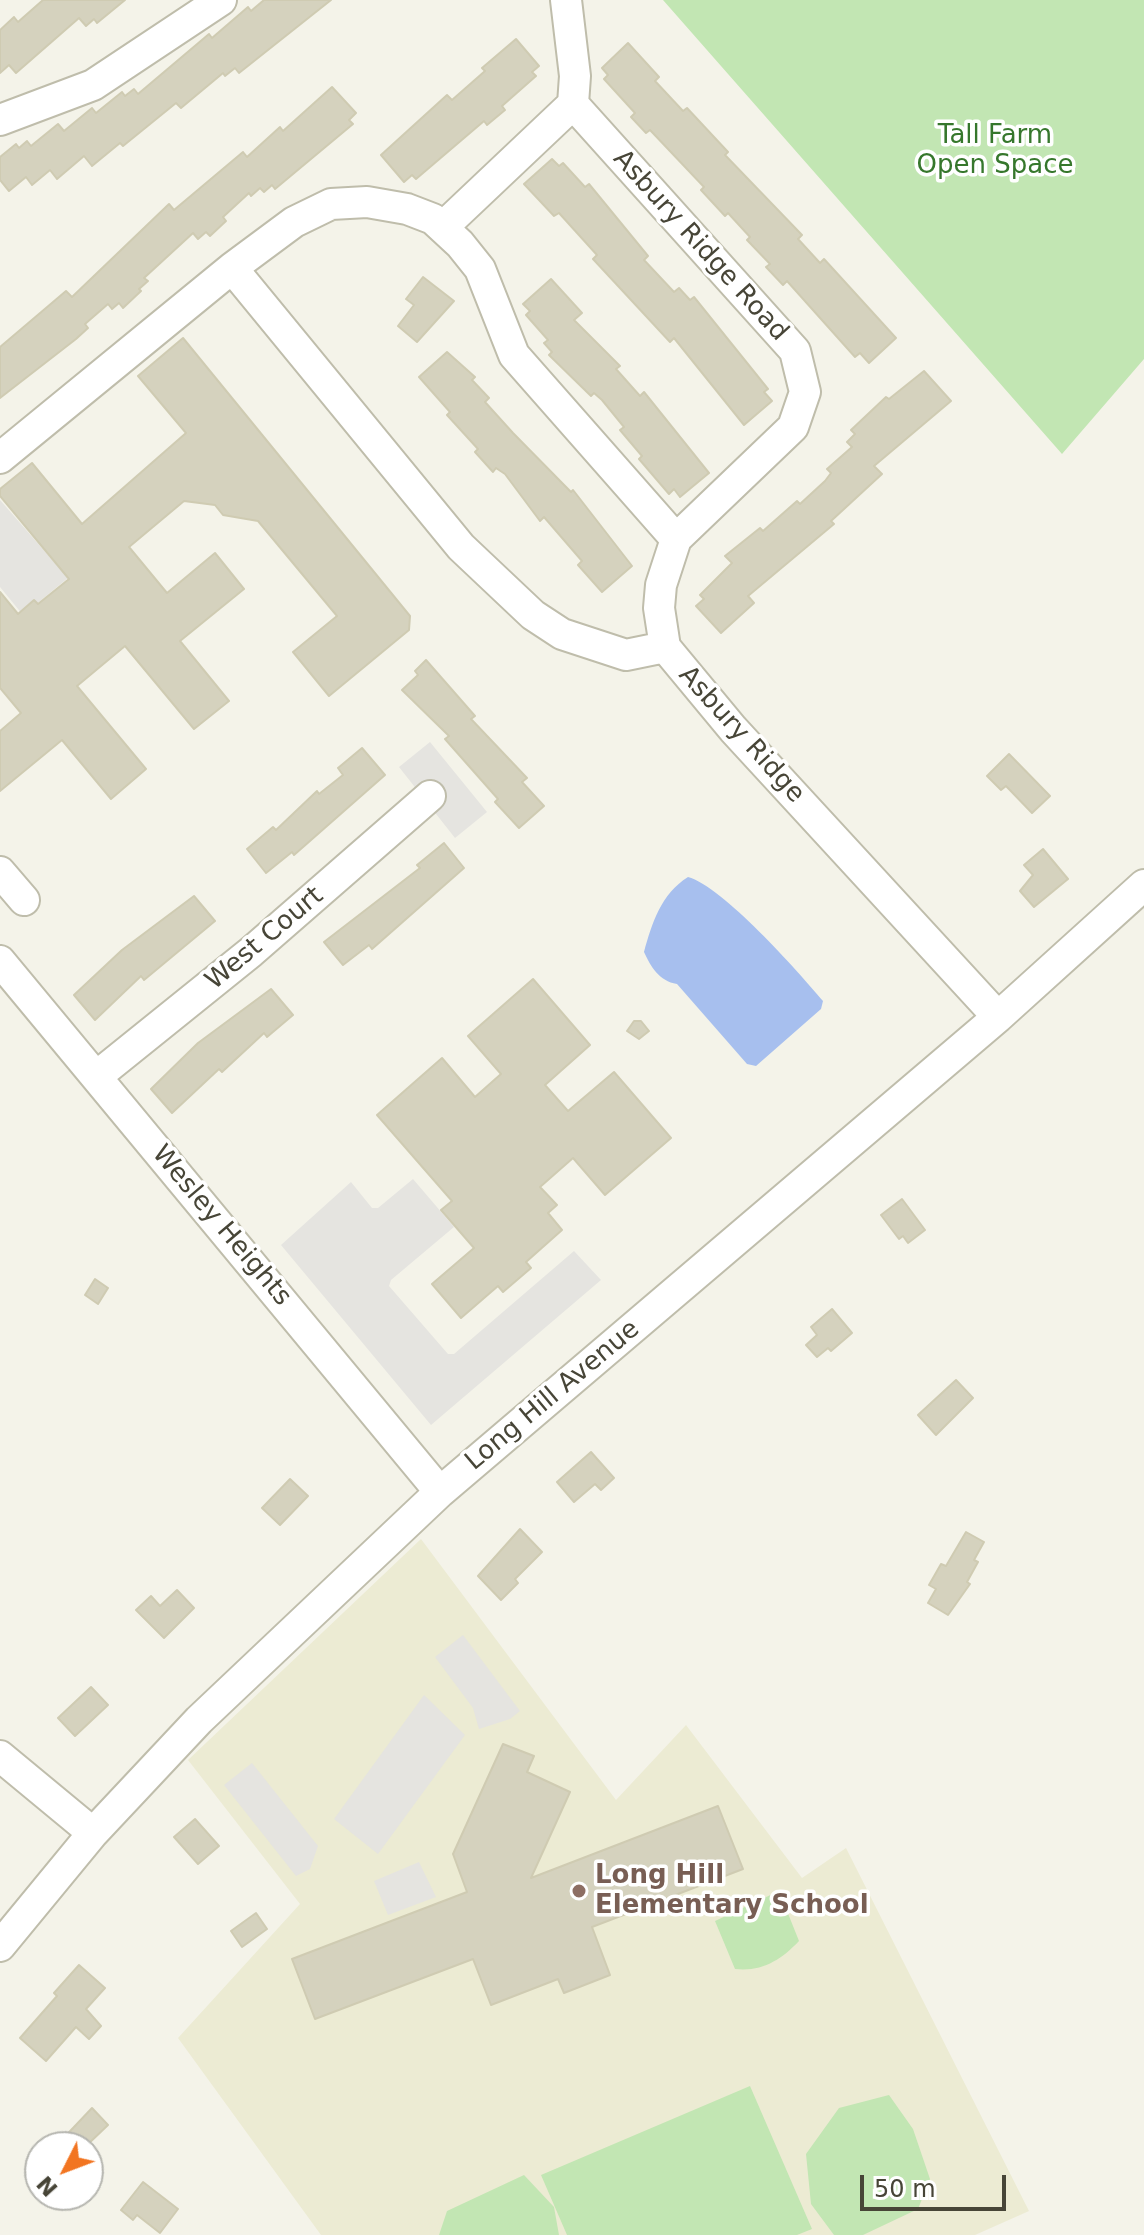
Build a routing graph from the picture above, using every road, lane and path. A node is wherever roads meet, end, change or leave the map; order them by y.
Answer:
1 (221, 0) edge
2 (566, 0) edge
3 (573, 104) junction
4 (0, 120) edge
5 (443, 227) junction
6 (232, 268) junction
7 (0, 458) edge
8 (676, 539) junction
9 (665, 647) junction
10 (430, 796) dead end
11 (0, 872) edge
12 (1144, 885) edge
13 (24, 900) dead end
14 (0, 961) edge
15 (998, 1017) junction
16 (97, 1076) junction
17 (440, 1492) junction
18 (0, 1756) edge
19 (93, 1833) junction
20 (0, 1946) edge

1 - 4 street
2 - 3 street
3 - 5 street
3 - 8 street, Asbury Ridge Road
5 - 6 street
5 - 8 street
6 - 7 street
6 - 9 street, Asbury Ridge
8 - 9 street, Asbury Ridge Road
9 - 15 street, Asbury Ridge
10 - 16 street, West Court
11 - 13 street
12 - 15 street, Long Hill Avenue
14 - 16 street, Wesley Heights
15 - 17 street, Long Hill Avenue
16 - 17 street, Wesley Heights
17 - 19 street, Long Hill Avenue
18 - 19 street
19 - 20 street, Long Hill Avenue

